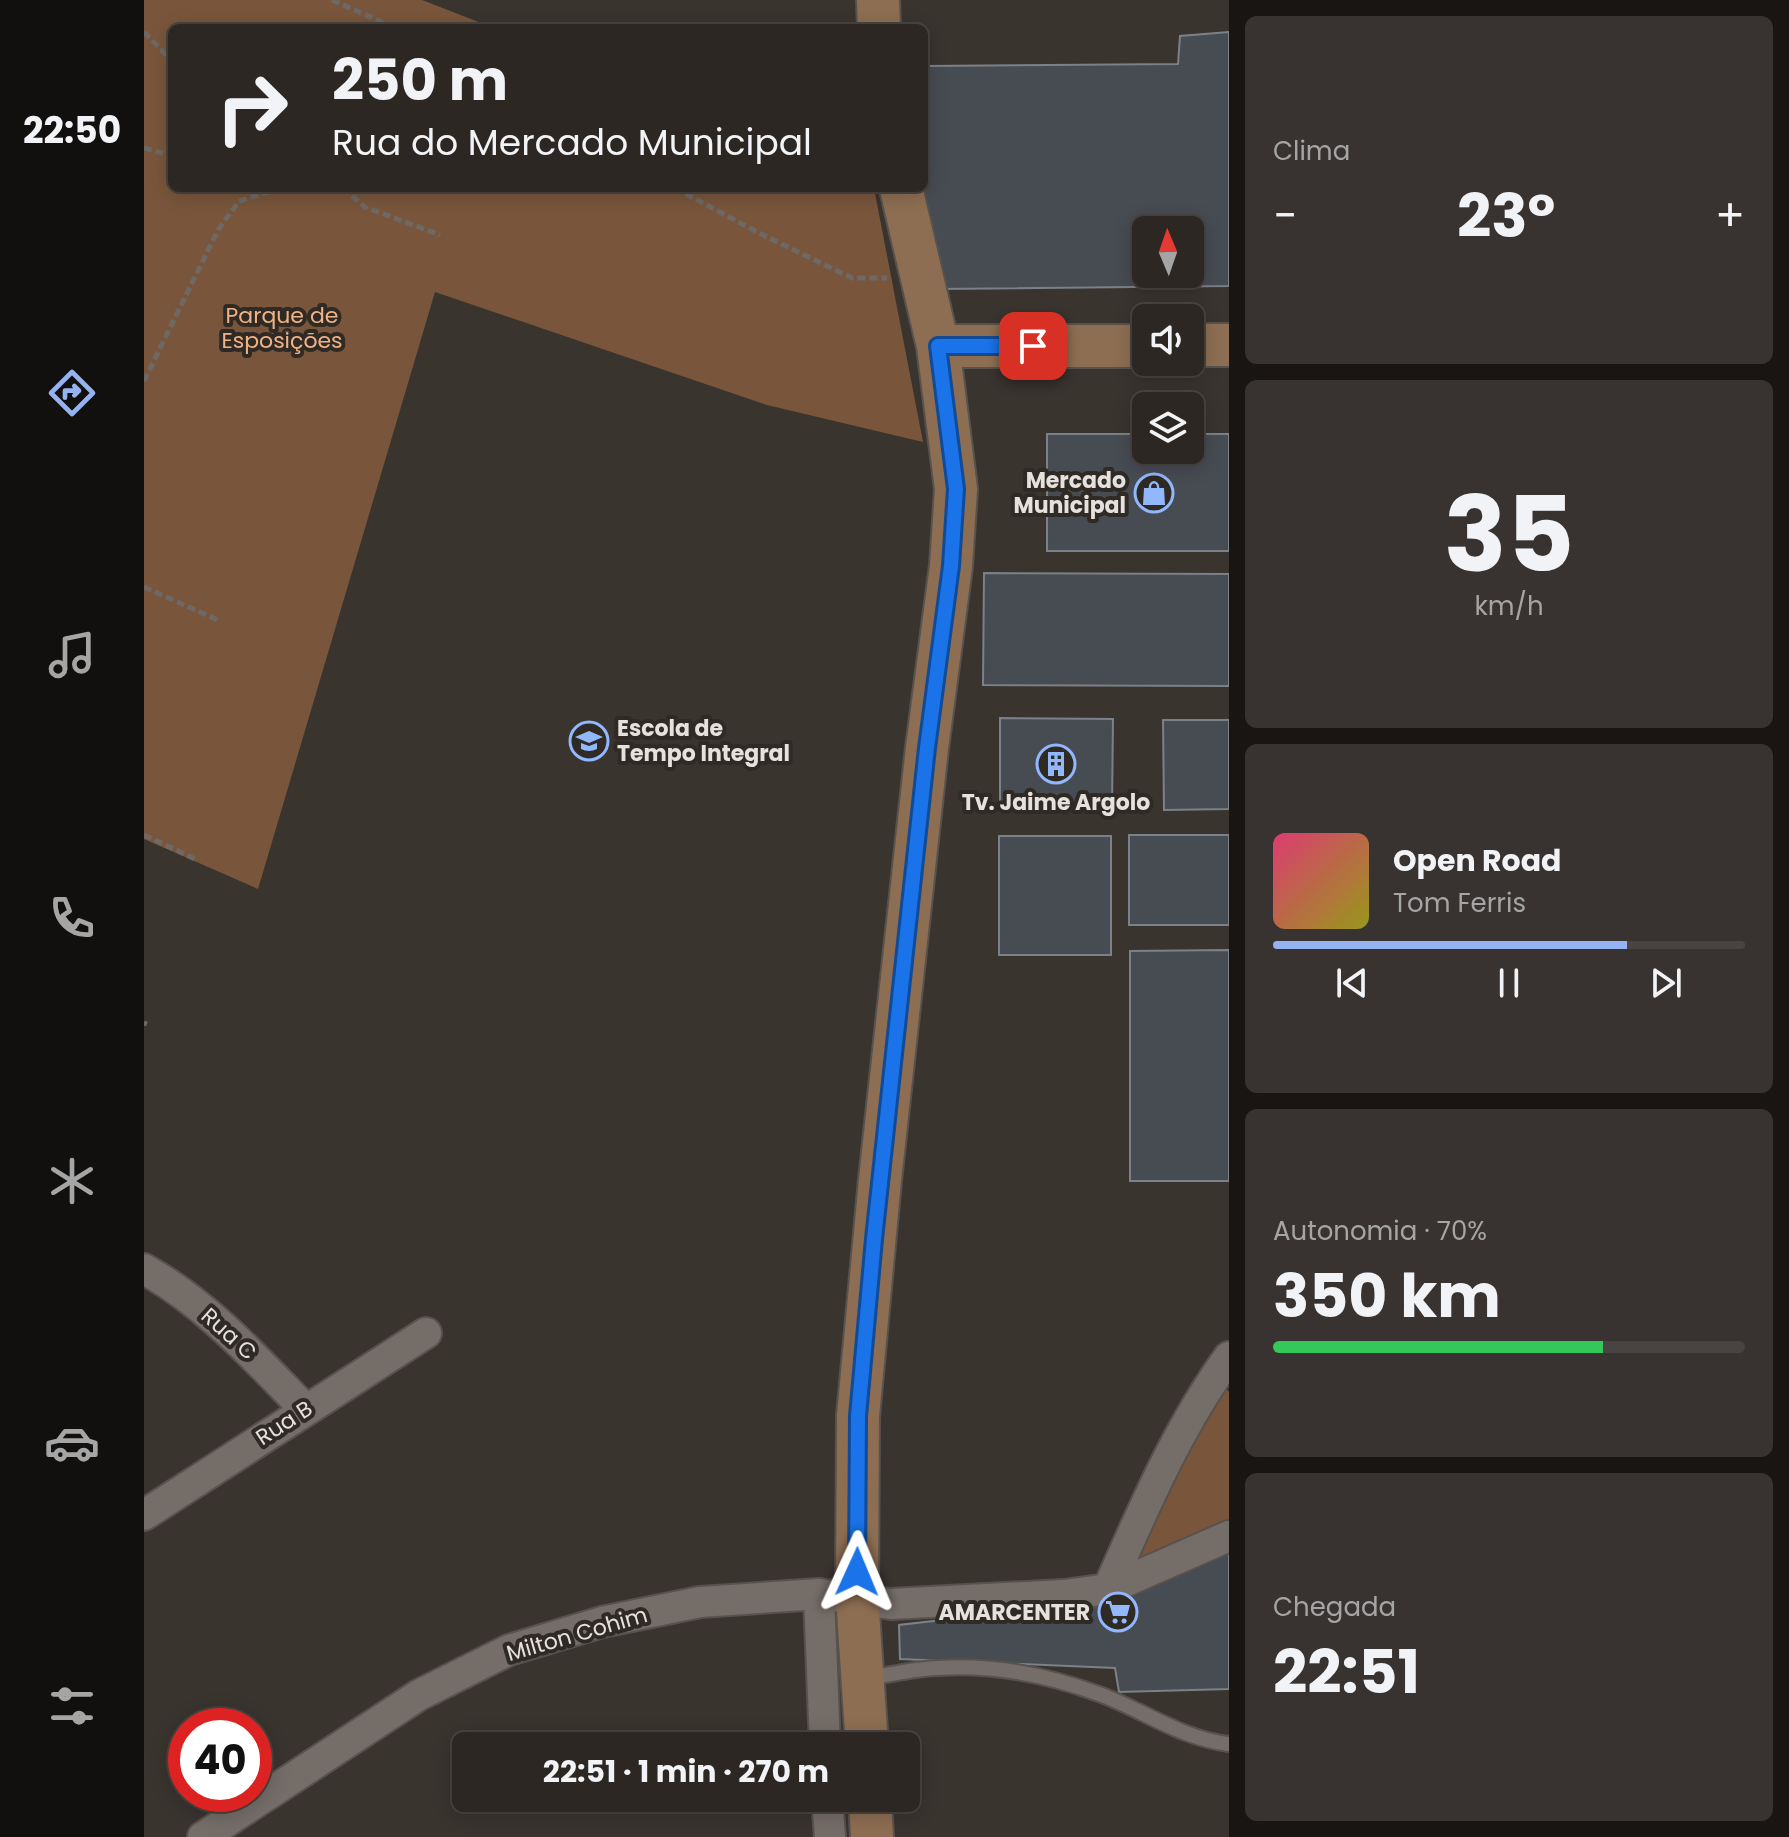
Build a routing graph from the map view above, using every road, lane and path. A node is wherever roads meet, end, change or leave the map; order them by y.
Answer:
1 (332, 0) edge
2 (878, 0) edge
3 (386, 24) edge
4 (879, 24) edge
5 (144, 32) edge
6 (168, 57) edge
7 (144, 148) edge
8 (168, 155) edge
9 (268, 192) edge
10 (348, 192) edge
11 (682, 192) edge
12 (902, 192) edge
13 (440, 235) dead end
14 (920, 277) junction
15 (1204, 345) edge
16 (1229, 345) edge
17 (938, 346) junction
18 (1132, 346) edge
19 (144, 381) edge
20 (144, 587) edge
21 (220, 621) dead end
22 (144, 835) edge
23 (195, 859) dead end
24 (144, 1269) edge
25 (426, 1333) dead end
26 (1225, 1374) edge
27 (305, 1409) junction
28 (144, 1515) edge
29 (1229, 1536) edge
30 (1108, 1589) junction
31 (838, 1596) junction
32 (864, 1678) junction
33 (826, 1732) edge
34 (866, 1732) edge
35 (1229, 1744) edge
36 (828, 1812) edge
37 (871, 1812) edge
38 (203, 1837) edge
39 (830, 1837) edge
40 (872, 1837) edge

1 - 3 path
2 - 4 street
5 - 6 path
7 - 8 path
9 - 19 path
10 - 13 path
11 - 14 path
12 - 14 street
14 - 17 street
15 - 16 street
17 - 18 street
17 - 31 street
20 - 21 path
22 - 23 path
24 - 27 street, Rua C
25 - 27 street, Rua B
26 - 30 street
27 - 28 street, Rua B
29 - 30 street, Milton Cohim
30 - 31 street, Milton Cohim
31 - 32 street
31 - 33 street
31 - 38 street, Milton Cohim
32 - 34 street
32 - 35 lane
36 - 39 street
37 - 40 street

